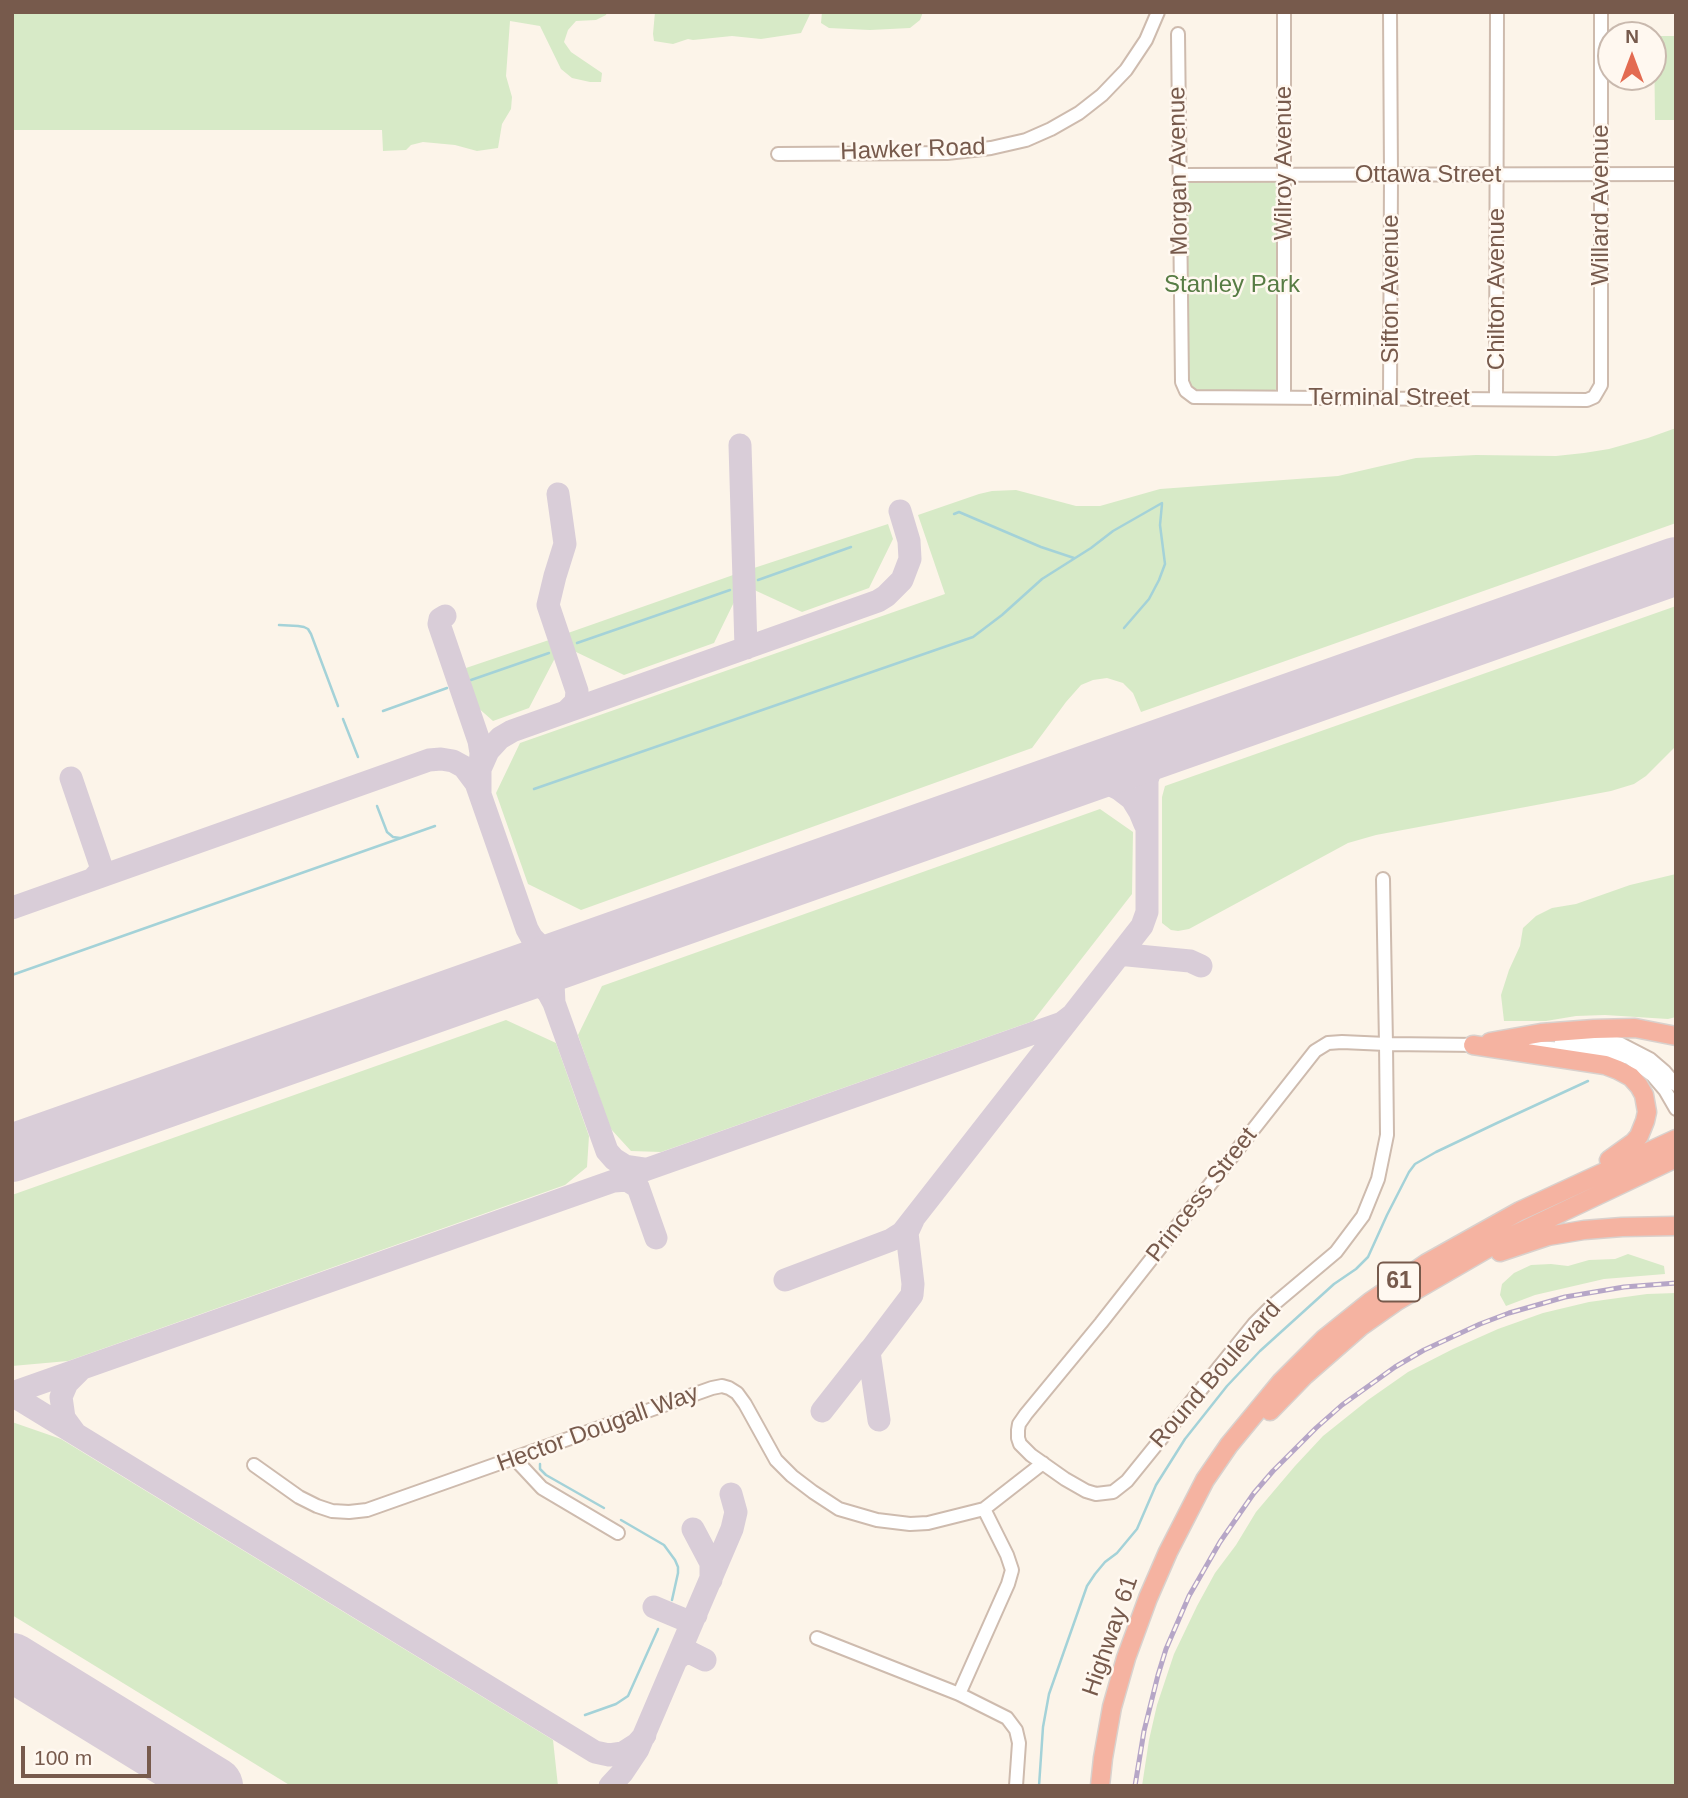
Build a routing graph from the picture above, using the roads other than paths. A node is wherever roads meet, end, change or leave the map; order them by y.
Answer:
1 (1158, 12) edge
2 (1284, 12) edge
3 (1390, 12) edge
4 (1497, 12) edge
5 (1601, 12) edge
6 (1178, 34) dead end
7 (778, 154) dead end
8 (1601, 174) junction
9 (1676, 174) edge
10 (1180, 175) junction
11 (1284, 175) junction
12 (1391, 175) junction
13 (1498, 175) junction
14 (1186, 391) joint
15 (1284, 397) junction
16 (1594, 397) joint
17 (1390, 398) junction
18 (1496, 399) junction
19 (1383, 879) dead end
20 (1676, 1036) edge
21 (1385, 1044) junction
22 (1473, 1045) junction
23 (1676, 1085) edge
24 (1676, 1109) edge
25 (1676, 1139) edge
26 (1676, 1158) edge
27 (1520, 1211) junction
28 (1676, 1226) edge
29 (1441, 1274) junction
30 (514, 1458) junction
31 (1043, 1463) junction
32 (254, 1465) dead end
33 (984, 1509) junction
34 (1191, 1509) junction
35 (618, 1533) dead end
36 (817, 1638) dead end
37 (959, 1694) junction
38 (1016, 1786) edge
39 (1100, 1786) edge

1 - 7 street, Hawker Road
2 - 11 street, Wilroy Avenue
3 - 12 street, Sifton Avenue
4 - 13 street, Chilton Avenue
5 - 8 street, Willard Avenue
6 - 10 street, Morgan Avenue
8 - 9 street, Ottawa Street
8 - 13 street, Ottawa Street
8 - 16 street, Willard Avenue
10 - 11 street, Ottawa Street
10 - 14 street, Morgan Avenue
11 - 12 street, Ottawa Street
11 - 15 street, Wilroy Avenue
12 - 13 street, Ottawa Street
12 - 17 street, Sifton Avenue
13 - 18 street, Chilton Avenue
14 - 15 street, Terminal Street
15 - 17 street, Terminal Street
16 - 18 street, Terminal Street
17 - 18 street, Terminal Street
19 - 21 street
20 - 22 highway
21 - 22 street, Princess Street
21 - 31 street, Princess Street
21 - 31 street, Round Boulevard
22 - 23 street, Princess Street
22 - 24 street, Princess Street
22 - 27 highway
25 - 27 highway, 61
26 - 29 highway, 61
27 - 34 highway, 61
28 - 29 highway
29 - 34 highway, 61
30 - 32 street, Hector Dougall Way
30 - 33 street, Hector Dougall Way
30 - 35 street
31 - 33 street
33 - 37 street
34 - 39 highway, Highway 61 / 61
36 - 37 street
37 - 38 street

